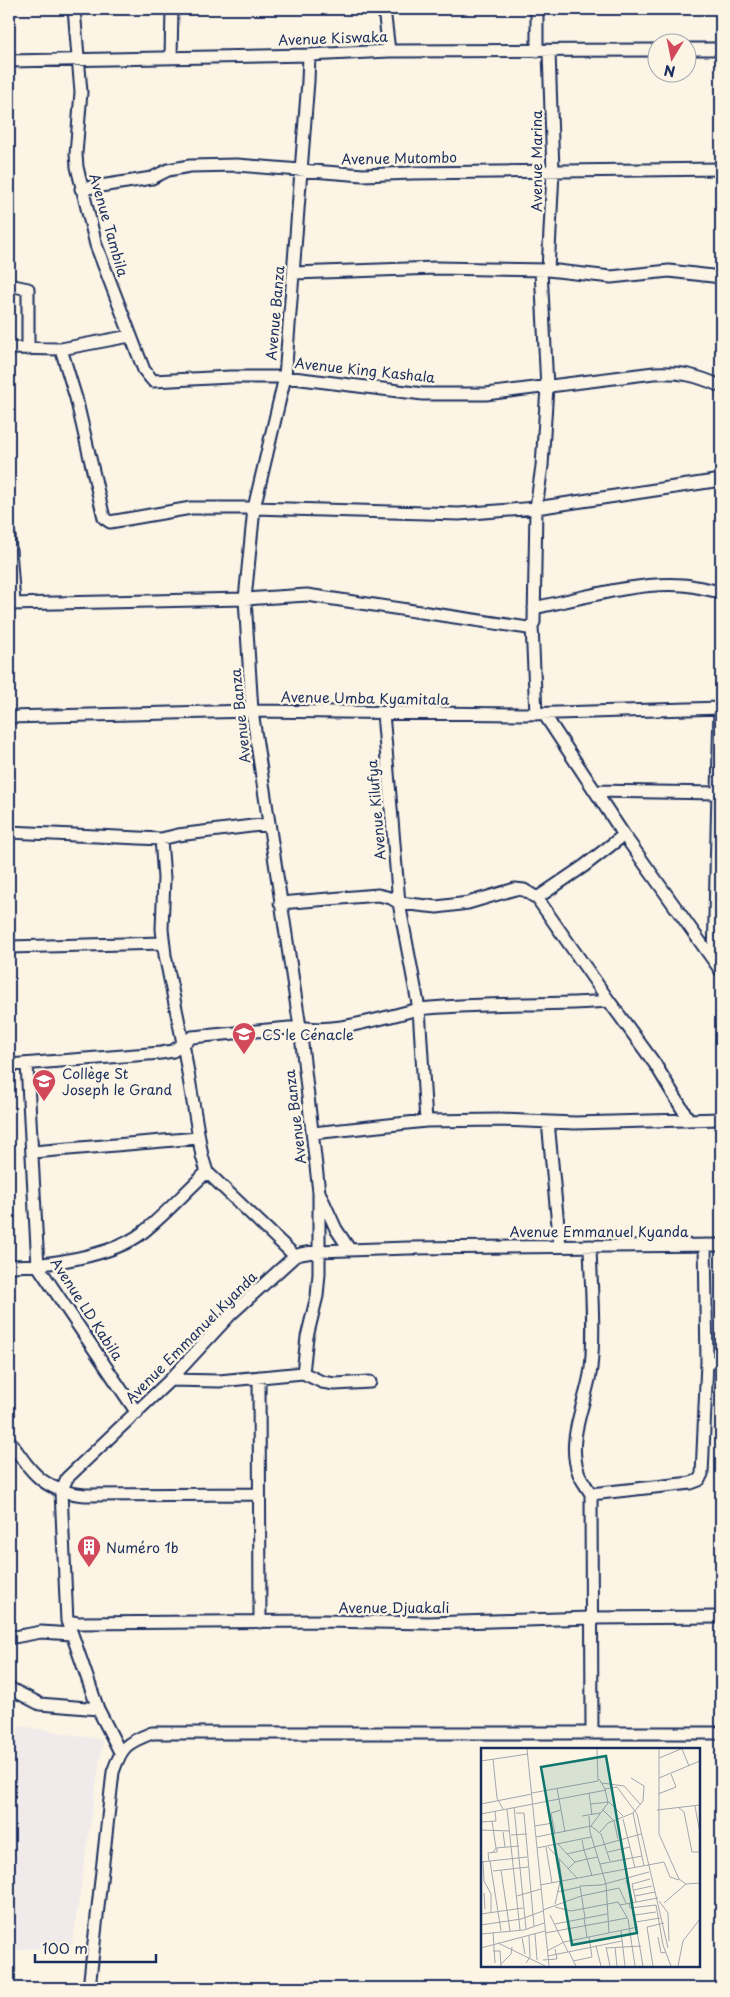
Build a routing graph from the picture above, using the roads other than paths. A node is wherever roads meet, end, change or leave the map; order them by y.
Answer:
1 (74, 9) edge
2 (172, 9) edge
3 (384, 9) edge
4 (537, 9) edge
5 (698, 49) edge
6 (721, 49) edge
7 (648, 50) edge
8 (389, 51) junction
9 (537, 51) junction
10 (550, 52) junction
11 (309, 55) junction
12 (171, 57) junction
13 (79, 59) junction
14 (9, 60) edge
15 (721, 169) edge
16 (300, 170) junction
17 (553, 172) junction
18 (81, 189) junction
19 (545, 270) junction
20 (294, 272) junction
21 (721, 277) edge
22 (9, 284) edge
23 (130, 336) junction
24 (9, 348) edge
25 (28, 349) junction
26 (61, 350) junction
27 (285, 377) junction
28 (153, 381) joint
29 (721, 386) edge
30 (547, 387) junction
31 (721, 480) edge
32 (254, 508) junction
33 (536, 508) junction
34 (9, 536) edge
35 (721, 592) edge
36 (245, 599) junction
37 (11, 604) edge
38 (534, 608) junction
39 (532, 626) junction
40 (721, 708) edge
41 (252, 711) junction
42 (383, 714) junction
43 (540, 714) junction
44 (9, 717) edge
45 (595, 791) junction
46 (718, 793) junction
47 (268, 824) junction
48 (9, 832) edge
49 (624, 835) junction
50 (161, 839) junction
51 (537, 898) junction
52 (280, 903) junction
53 (399, 903) junction
54 (163, 943) junction
55 (9, 947) edge
56 (714, 959) junction
57 (721, 971) edge
58 (609, 1001) junction
59 (419, 1009) junction
60 (300, 1027) junction
61 (183, 1043) junction
62 (28, 1064) junction
63 (9, 1065) edge
64 (721, 1119) edge
65 (689, 1120) junction
66 (426, 1121) junction
67 (548, 1122) junction
68 (312, 1133) junction
69 (198, 1138) junction
70 (33, 1152) junction
71 (207, 1172) junction
72 (319, 1192) junction
73 (705, 1245) junction
74 (721, 1245) edge
75 (560, 1246) junction
76 (590, 1246) junction
77 (350, 1250) junction
78 (318, 1251) junction
79 (295, 1256) junction
80 (9, 1266) edge
81 (38, 1266) junction
82 (707, 1362) junction
83 (721, 1362) edge
84 (302, 1373) junction
85 (259, 1377) junction
86 (170, 1380) junction
87 (370, 1382) dead end
88 (138, 1412) junction
89 (9, 1440) edge
90 (61, 1492) junction
91 (259, 1494) junction
92 (591, 1494) junction
93 (721, 1617) edge
94 (591, 1618) junction
95 (67, 1621) junction
96 (260, 1622) junction
97 (72, 1634) junction
98 (9, 1638) edge
99 (9, 1688) edge
100 (98, 1709) junction
101 (592, 1733) junction
102 (721, 1733) edge
103 (120, 1752) junction
104 (89, 1988) edge

1 - 13 street, Avenue Tambila
2 - 12 street
3 - 8 street
4 - 9 street
5 - 6 street
7 - 10 street, Avenue Kiswaka
8 - 9 street, Avenue Kiswaka
8 - 11 street, Avenue Kiswaka
9 - 10 street, Avenue Kiswaka
10 - 17 street, Avenue Marina
11 - 12 street, Avenue Kiswaka
11 - 16 street, Avenue Banza
12 - 13 street, Avenue Kiswaka
13 - 14 street, Avenue Kiswaka
13 - 18 street, Avenue Tambila
15 - 17 street, Avenue Mutombo
16 - 17 street, Avenue Mutombo
16 - 18 street, Avenue Mutombo
16 - 20 street, Avenue Banza
17 - 19 street, Avenue Marina
18 - 23 street, Avenue Tambila
19 - 20 street
19 - 21 street
19 - 30 street, Avenue Marina
20 - 27 street, Avenue Banza
22 - 25 street
23 - 26 street
23 - 28 street, Avenue Tambila
24 - 25 street
25 - 26 street
26 - 32 street
27 - 28 street, Avenue King Kashala
27 - 30 street, Avenue King Kashala
27 - 32 street, Avenue Banza
29 - 30 street, Avenue King Kashala
30 - 33 street, Avenue Marina
31 - 33 street
32 - 33 street
32 - 36 street, Avenue Banza
33 - 38 street, Avenue Marina
34 - 37 street
35 - 38 street
36 - 37 street
36 - 39 street
36 - 41 street, Avenue Banza
38 - 39 street, Avenue Marina
39 - 43 street, Avenue Marina
40 - 43 street, Avenue Umba Kyamitala
40 - 46 street
41 - 42 street, Avenue Umba Kyamitala
41 - 44 street, Avenue Umba Kyamitala
41 - 47 street, Avenue Banza
42 - 43 street, Avenue Umba Kyamitala
42 - 53 street, Avenue Kilufya
43 - 45 street
45 - 46 street
45 - 49 street
46 - 56 street
47 - 50 street
47 - 52 street, Avenue Banza
48 - 50 street
49 - 51 street
49 - 56 street
50 - 54 street
51 - 53 street
51 - 58 street
52 - 53 street
52 - 60 street, Avenue Banza
53 - 59 street, Avenue Kilufya
54 - 55 street
54 - 61 street
56 - 57 street
58 - 59 street
58 - 65 street
59 - 60 street
59 - 66 street, Avenue Kilufya
60 - 61 street
60 - 68 street, Avenue Banza
61 - 62 street
61 - 69 street
62 - 63 street
62 - 70 street, Avenue LD Kabila
64 - 65 street
65 - 67 street
66 - 67 street
66 - 68 street
67 - 75 street
68 - 72 street, Avenue Banza
69 - 70 street
69 - 71 street
70 - 81 street, Avenue LD Kabila
71 - 79 street
71 - 81 street
72 - 77 street
72 - 78 street, Avenue Banza
73 - 74 street, Avenue Emmanuel Kyanda
73 - 76 street, Avenue Emmanuel Kyanda
73 - 82 street
75 - 76 street, Avenue Emmanuel Kyanda
75 - 77 street, Avenue Emmanuel Kyanda
76 - 92 street
77 - 78 street, Avenue Emmanuel Kyanda
78 - 79 street, Avenue Emmanuel Kyanda
78 - 84 street, Avenue Banza
79 - 86 street, Avenue Emmanuel Kyanda
80 - 81 street
81 - 88 street, Avenue LD Kabila
82 - 83 street
82 - 92 street
84 - 85 street
84 - 87 street
85 - 86 street
85 - 91 street
86 - 88 street, Avenue Emmanuel Kyanda
88 - 90 street, Avenue Emmanuel Kyanda
89 - 90 street
90 - 91 street
90 - 95 street
91 - 96 street
92 - 94 street
93 - 94 street, Avenue Djuakali
94 - 96 street, Avenue Djuakali
94 - 101 street
95 - 96 street, Avenue Djuakali
95 - 97 street
97 - 98 street
97 - 100 street
99 - 100 street
100 - 103 street
101 - 102 street
101 - 103 street
103 - 104 street

